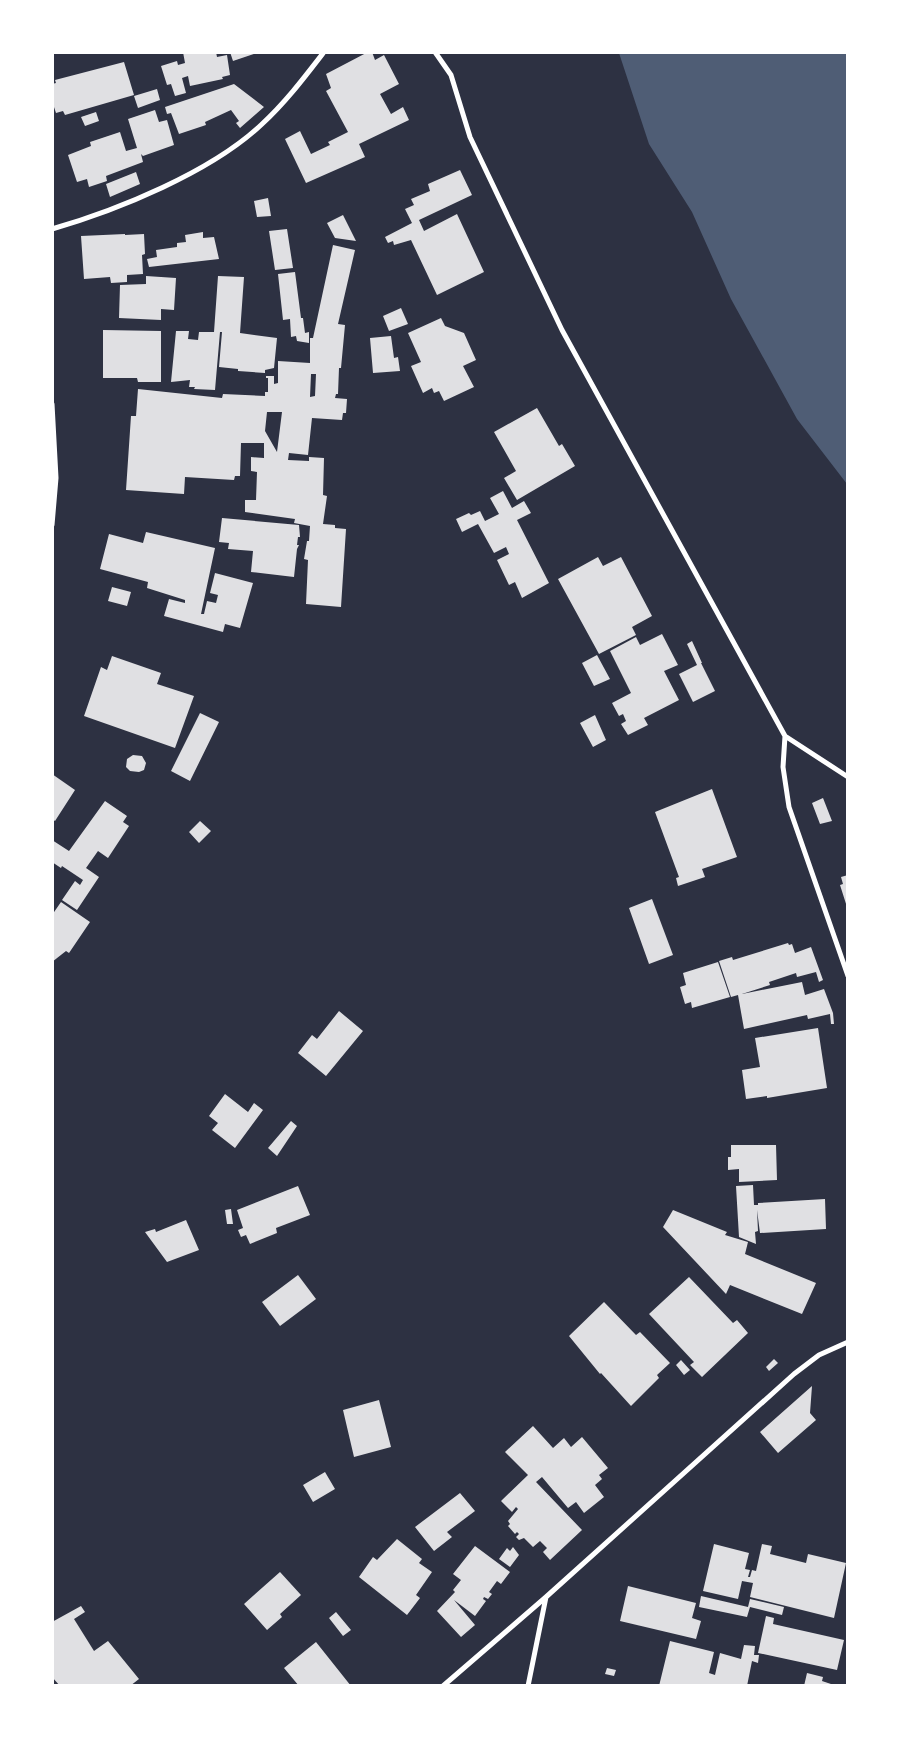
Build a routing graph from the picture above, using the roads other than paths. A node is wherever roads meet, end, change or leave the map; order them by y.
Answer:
1 (324, 52) edge
2 (435, 52) edge
3 (52, 229) edge
4 (52, 404) edge
5 (52, 525) edge
6 (785, 736) junction
7 (848, 777) edge
8 (848, 976) edge
9 (848, 1342) edge
10 (546, 1597) junction
11 (443, 1686) edge
12 (528, 1686) edge

1 - 3 street
2 - 6 street
4 - 5 street
6 - 7 street
6 - 8 street
9 - 10 street
10 - 11 street
10 - 12 street

